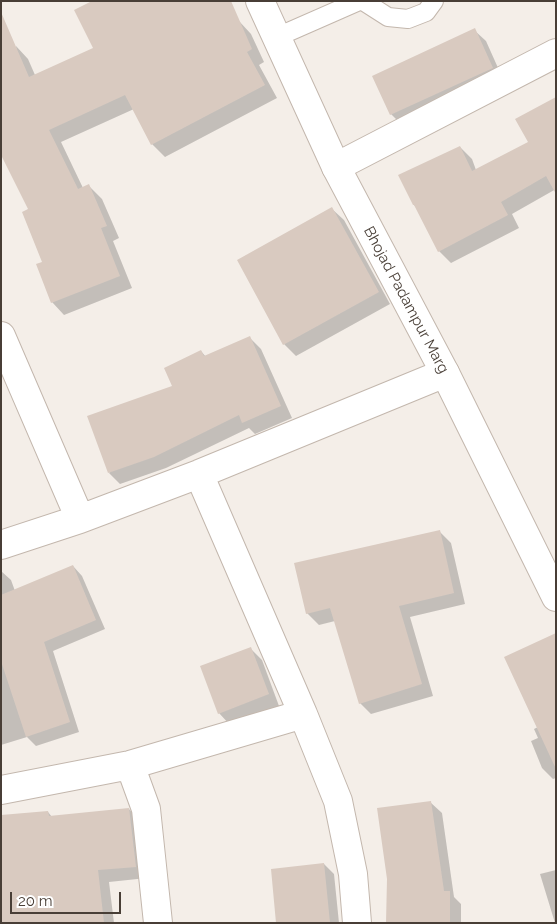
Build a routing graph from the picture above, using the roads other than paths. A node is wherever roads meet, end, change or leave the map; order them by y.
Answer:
1 (260, 1) edge
2 (359, 1) edge
3 (363, 1) edge
4 (434, 1) edge
5 (276, 37) junction
6 (556, 53) edge
7 (336, 167) junction
8 (1, 336) edge
9 (445, 373) junction
10 (198, 474) junction
11 (80, 518) junction
12 (1, 546) edge
13 (556, 597) edge
14 (303, 714) junction
15 (130, 765) junction
16 (1, 790) edge
17 (158, 923) edge
18 (357, 923) edge

1 - 5 street, Bhojad Padampur Marg
2 - 5 lane
3 - 4 lane
5 - 7 street, Bhojad Padampur Marg
6 - 7 street
7 - 9 street, Bhojad Padampur Marg
8 - 11 street
9 - 10 street
9 - 13 street, Bhojad Padampur Marg
10 - 11 street
10 - 14 street
11 - 12 street
14 - 15 street
14 - 18 street
15 - 16 street
15 - 17 street

